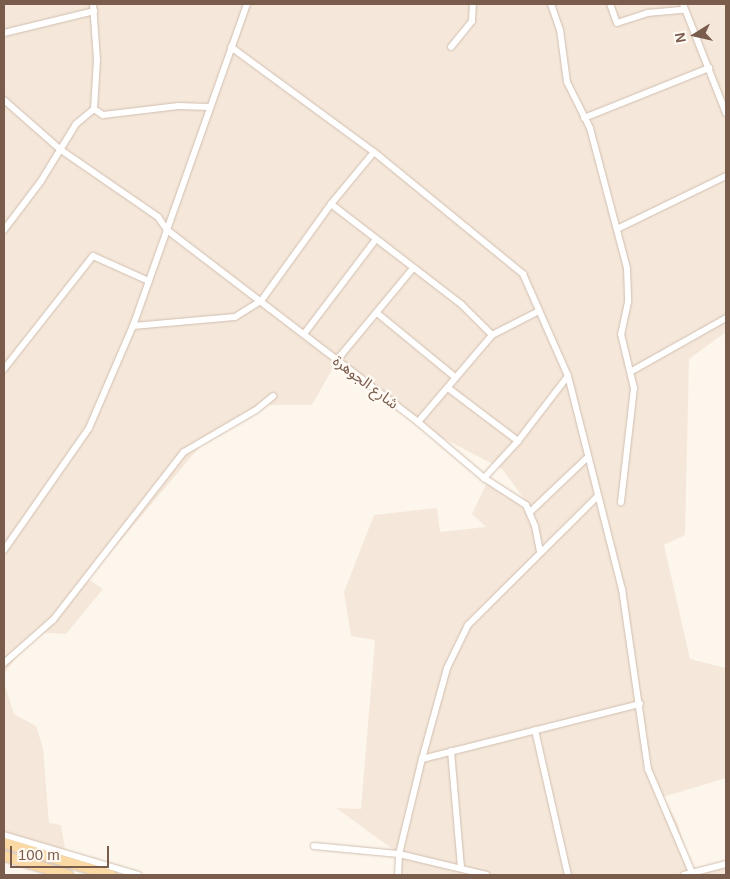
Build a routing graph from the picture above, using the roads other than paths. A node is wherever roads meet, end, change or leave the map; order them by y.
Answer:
1 (94, 4) edge
2 (248, 4) edge
3 (473, 4) edge
4 (551, 4) edge
5 (610, 4) edge
6 (684, 7) edge
7 (94, 12) junction
8 (4, 33) edge
9 (231, 47) junction
10 (451, 47) dead end
11 (709, 68) junction
12 (4, 100) edge
13 (209, 107) junction
14 (94, 110) junction
15 (726, 113) edge
16 (584, 118) junction
17 (61, 150) junction
18 (374, 152) junction
19 (726, 176) edge
20 (331, 204) junction
21 (617, 229) junction
22 (4, 230) edge
23 (168, 230) junction
24 (376, 239) junction
25 (413, 268) junction
26 (149, 281) junction
27 (260, 301) junction
28 (540, 310) junction
29 (376, 314) junction
30 (726, 318) edge
31 (133, 326) junction
32 (304, 334) junction
33 (492, 335) junction
34 (337, 360) junction
35 (4, 369) edge
36 (632, 371) junction
37 (455, 376) junction
38 (568, 376) junction
39 (448, 388) junction
40 (272, 396) dead end
41 (418, 422) junction
42 (518, 441) junction
43 (588, 457) junction
44 (484, 478) junction
45 (598, 496) junction
46 (621, 502) dead end
47 (530, 512) junction
48 (6, 539) edge
49 (4, 550) edge
50 (540, 551) junction
51 (4, 663) edge
52 (640, 704) junction
53 (535, 730) junction
54 (451, 751) junction
55 (422, 759) junction
56 (4, 835) edge
57 (4, 843) edge
58 (314, 846) dead end
59 (398, 854) junction
60 (4, 856) edge
61 (726, 864) edge
62 (461, 867) junction
63 (693, 874) edge
64 (68, 875) edge
65 (111, 875) edge
66 (138, 875) edge
67 (398, 875) edge
68 (487, 875) edge
69 (568, 875) edge
70 (684, 875) edge

1 - 7 street
2 - 9 street
3 - 10 street
4 - 16 street
5 - 6 street
6 - 11 street
7 - 8 street
7 - 14 street
9 - 13 street
9 - 18 street
11 - 15 street
11 - 16 street
12 - 17 street, شارع الجوهرة
13 - 14 street
13 - 23 street
14 - 17 street
16 - 21 street
17 - 22 street
17 - 23 street, شارع الجوهرة
18 - 20 street
18 - 28 street
19 - 21 street
20 - 24 street
20 - 27 street
21 - 36 street
23 - 26 street
23 - 27 street, شارع الجوهرة
24 - 25 street
24 - 32 street
25 - 29 street
25 - 33 street
26 - 31 street
26 - 35 street
27 - 31 street
27 - 32 street, شارع الجوهرة
28 - 33 street
28 - 38 street
29 - 34 street
29 - 37 street
30 - 36 street
31 - 48 street
32 - 34 street, شارع الجوهرة
33 - 37 street
34 - 41 street, شارع الجوهرة
36 - 46 street
37 - 39 street
38 - 42 street
38 - 43 street
39 - 41 street
39 - 42 street
40 - 51 street
41 - 44 street, شارع الجوهرة
42 - 44 street
43 - 45 street
43 - 47 street
44 - 47 street, شارع الجوهرة
45 - 50 street
45 - 52 street
47 - 50 street
48 - 49 street
50 - 55 street
52 - 53 street
52 - 63 street
53 - 54 street
53 - 69 street
54 - 55 street
54 - 62 street
55 - 59 street
56 - 66 street
57 - 65 main road
58 - 59 street
59 - 62 street
59 - 67 street
60 - 64 main road
61 - 63 street
62 - 68 street
63 - 70 street

